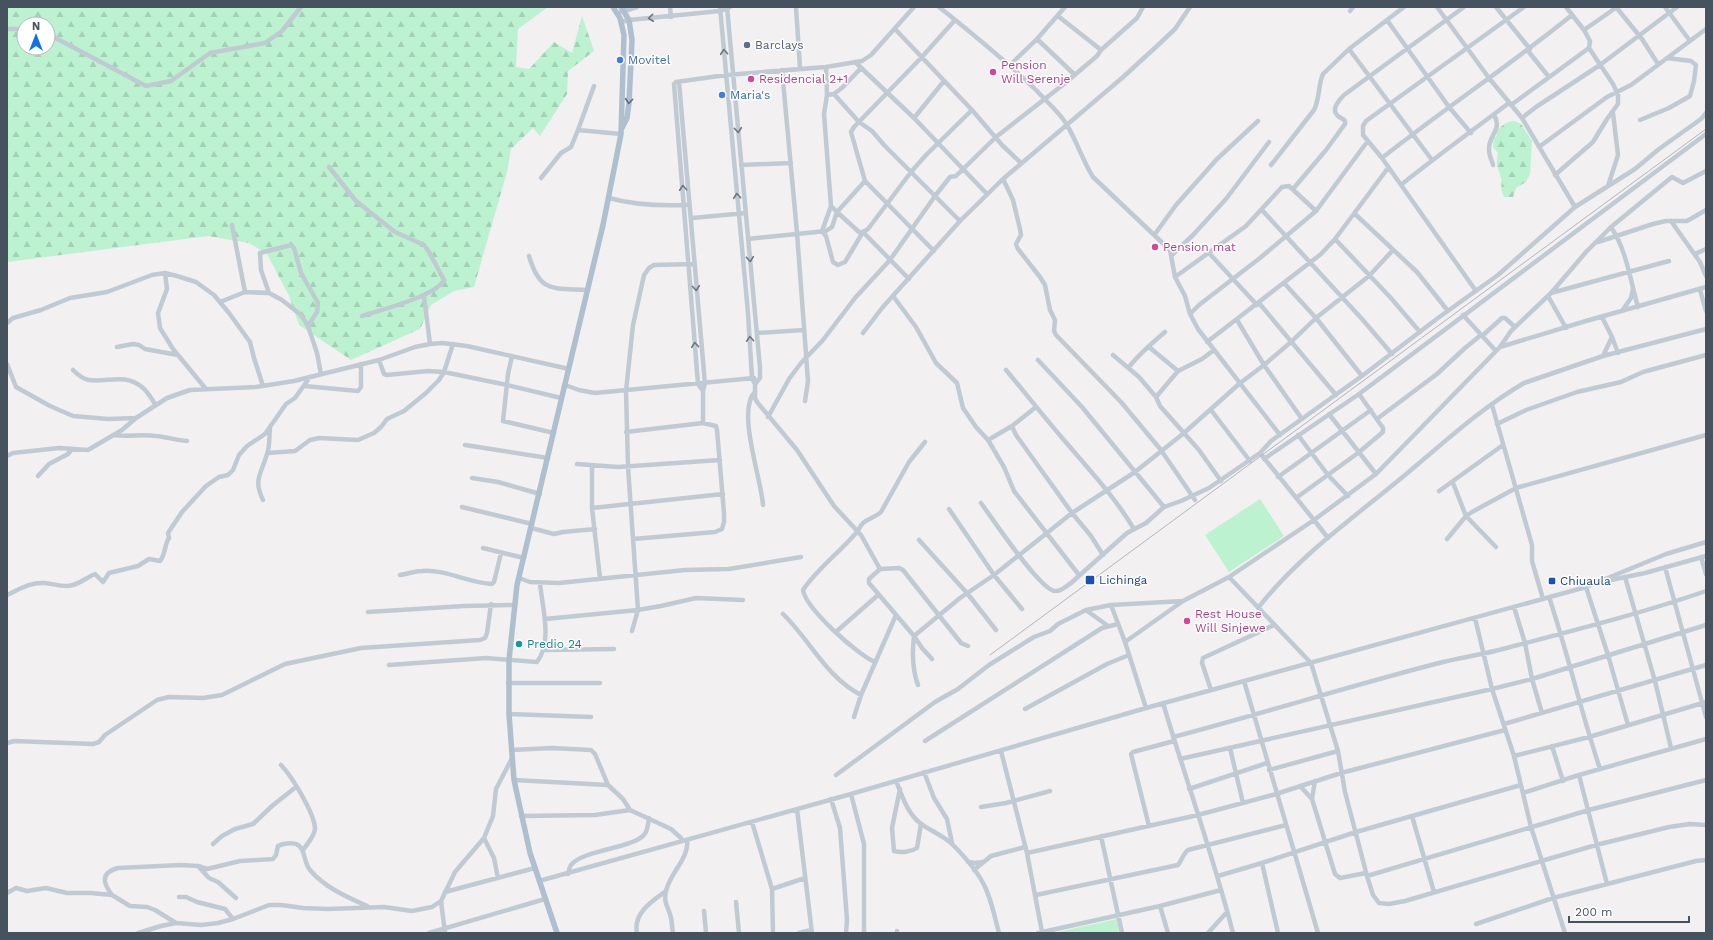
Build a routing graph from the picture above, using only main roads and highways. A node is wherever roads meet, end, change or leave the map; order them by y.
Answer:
1 (613, 7) edge
2 (622, 9) edge
3 (624, 58) junction
4 (631, 58) junction
5 (623, 84) junction
6 (630, 85) junction
7 (621, 131) junction
8 (557, 933) edge

1 - 3 main road
2 - 4 main road
3 - 4 main road
3 - 5 main road
4 - 6 main road
5 - 6 main road
5 - 7 main road
6 -> 7 main road
7 - 8 main road

